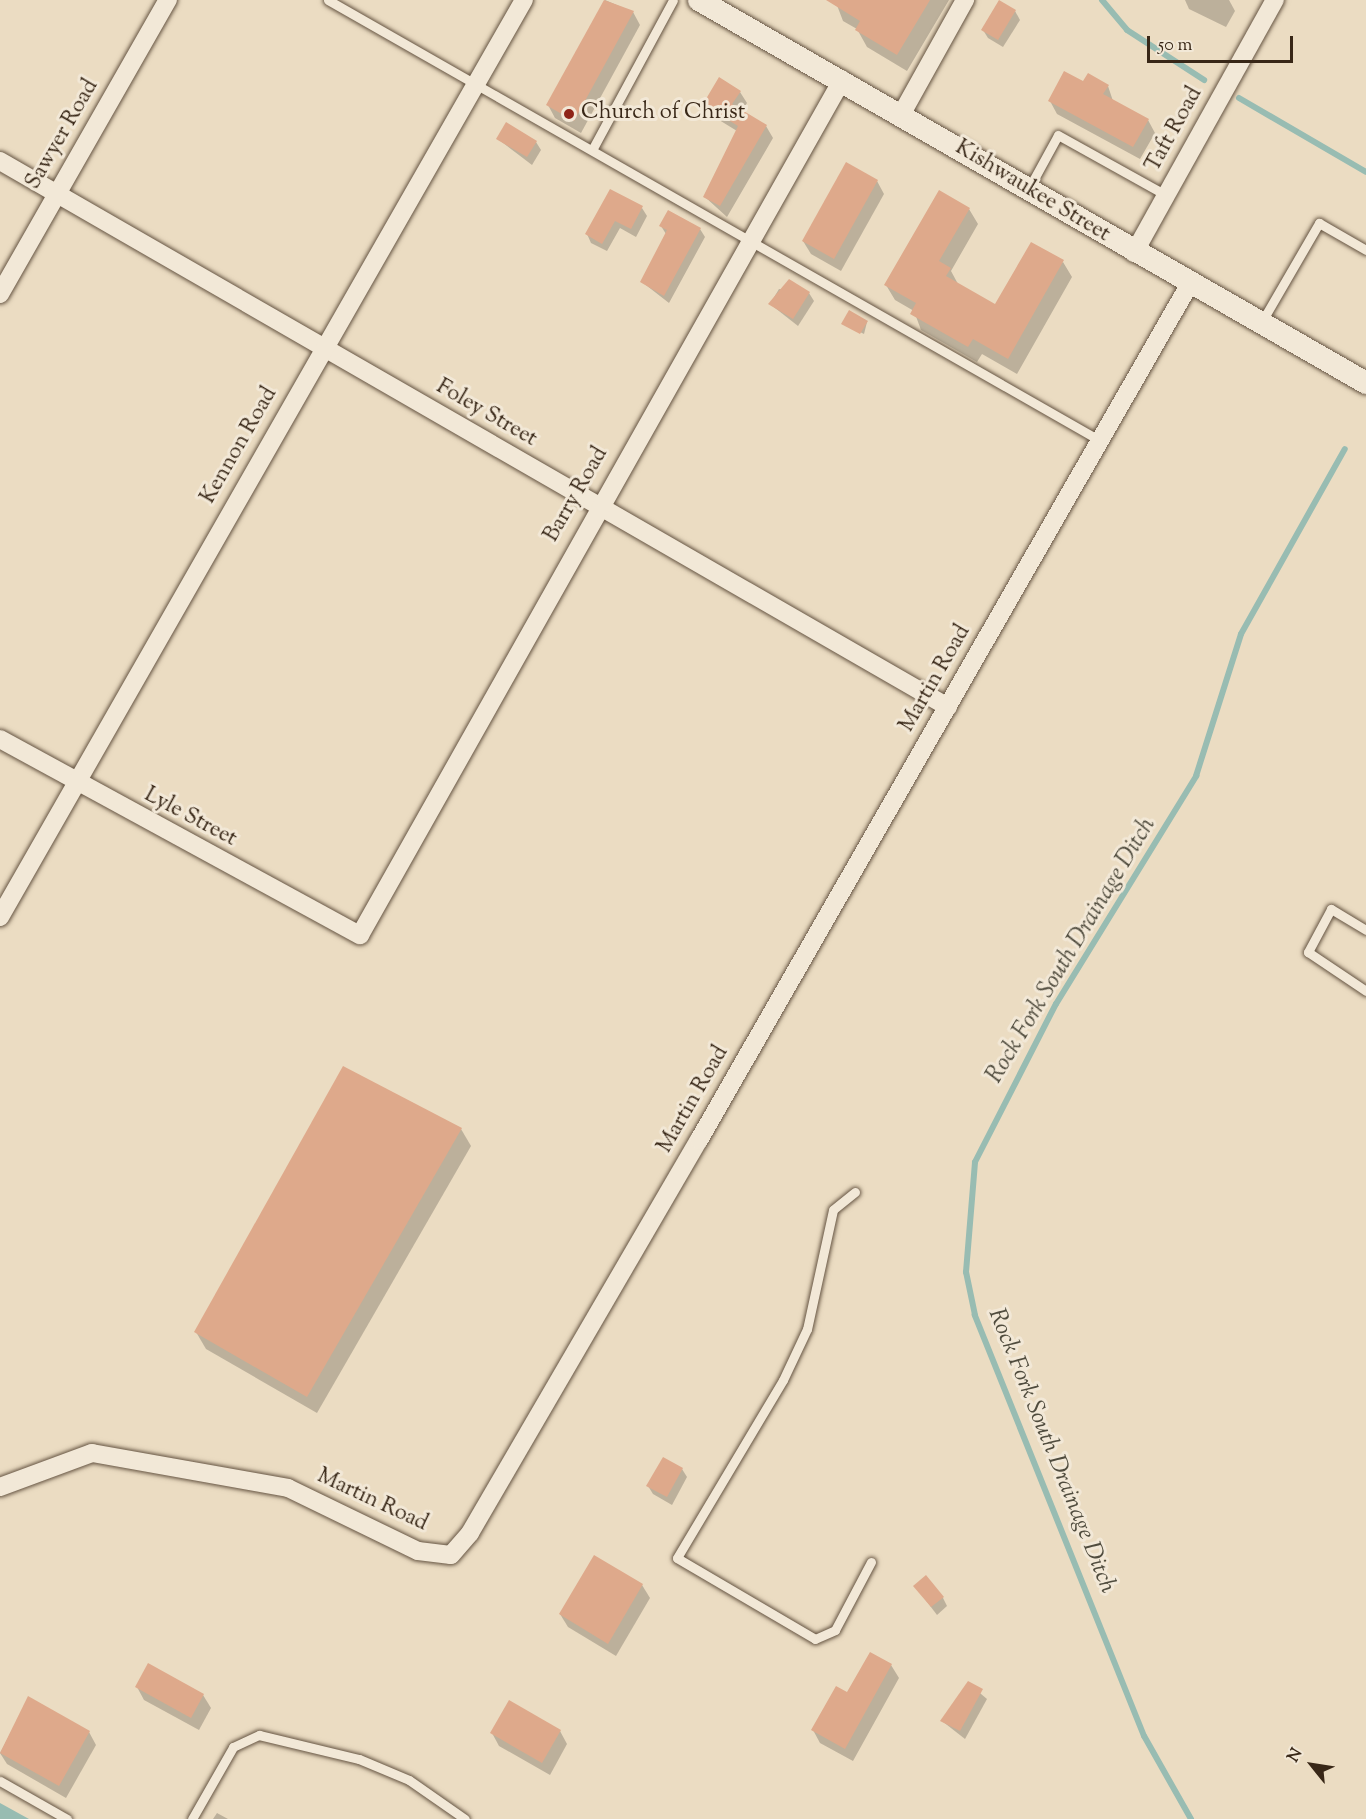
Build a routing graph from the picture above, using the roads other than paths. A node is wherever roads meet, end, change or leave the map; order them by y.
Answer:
1 (168, 0) edge
2 (328, 0) edge
3 (524, 0) edge
4 (673, 0) edge
5 (699, 0) edge
6 (965, 0) edge
7 (1275, 0) edge
8 (842, 80) junction
9 (474, 85) junction
10 (901, 115) junction
11 (592, 150) junction
12 (0, 161) edge
13 (1028, 190) junction
14 (57, 194) junction
15 (1166, 195) junction
16 (752, 240) junction
17 (1366, 250) edge
18 (1134, 253) junction
19 (1190, 285) junction
20 (0, 294) edge
21 (1260, 325) junction
22 (324, 349) junction
23 (1366, 383) edge
24 (1099, 440) junction
25 (598, 505) junction
26 (948, 707) junction
27 (0, 739) edge
28 (75, 784) junction
29 (0, 918) edge
30 (1366, 930) edge
31 (360, 935) joint
32 (1366, 991) edge
33 (855, 1192) dead end
34 (0, 1487) edge
35 (871, 1562) dead end
36 (0, 1781) edge
37 (67, 1819) edge
38 (192, 1819) edge
39 (465, 1819) edge

1 - 14 street, Sawyer Road
2 - 9 lane
3 - 9 street, Kennon Road
4 - 11 lane
5 - 8 street, Kishwaukee Street
6 - 10 street
7 - 15 street, Taft Road
8 - 10 street, Kishwaukee Street
8 - 16 street, Barry Road
9 - 11 lane
9 - 22 street, Kennon Road
10 - 13 street, Kishwaukee Street
11 - 16 lane
12 - 14 street, Foley Street
13 - 15 lane
13 - 18 street, Kishwaukee Street
14 - 20 street, Sawyer Road
14 - 22 street, Foley Street
15 - 18 street, Taft Road
16 - 24 lane
16 - 25 street, Barry Road
17 - 21 lane
18 - 19 street, Kishwaukee Street
19 - 21 street, Kishwaukee Street
19 - 24 street, Martin Road
21 - 23 street, Kishwaukee Street
22 - 25 street, Foley Street
22 - 28 street, Kennon Road
24 - 26 street, Martin Road
25 - 26 street, Foley Street
25 - 31 street, Barry Road
26 - 34 street, Martin Road
27 - 28 street, Lyle Street
28 - 29 street, Kennon Road
28 - 31 street, Lyle Street
30 - 32 lane
33 - 35 lane
36 - 37 lane
38 - 39 lane

